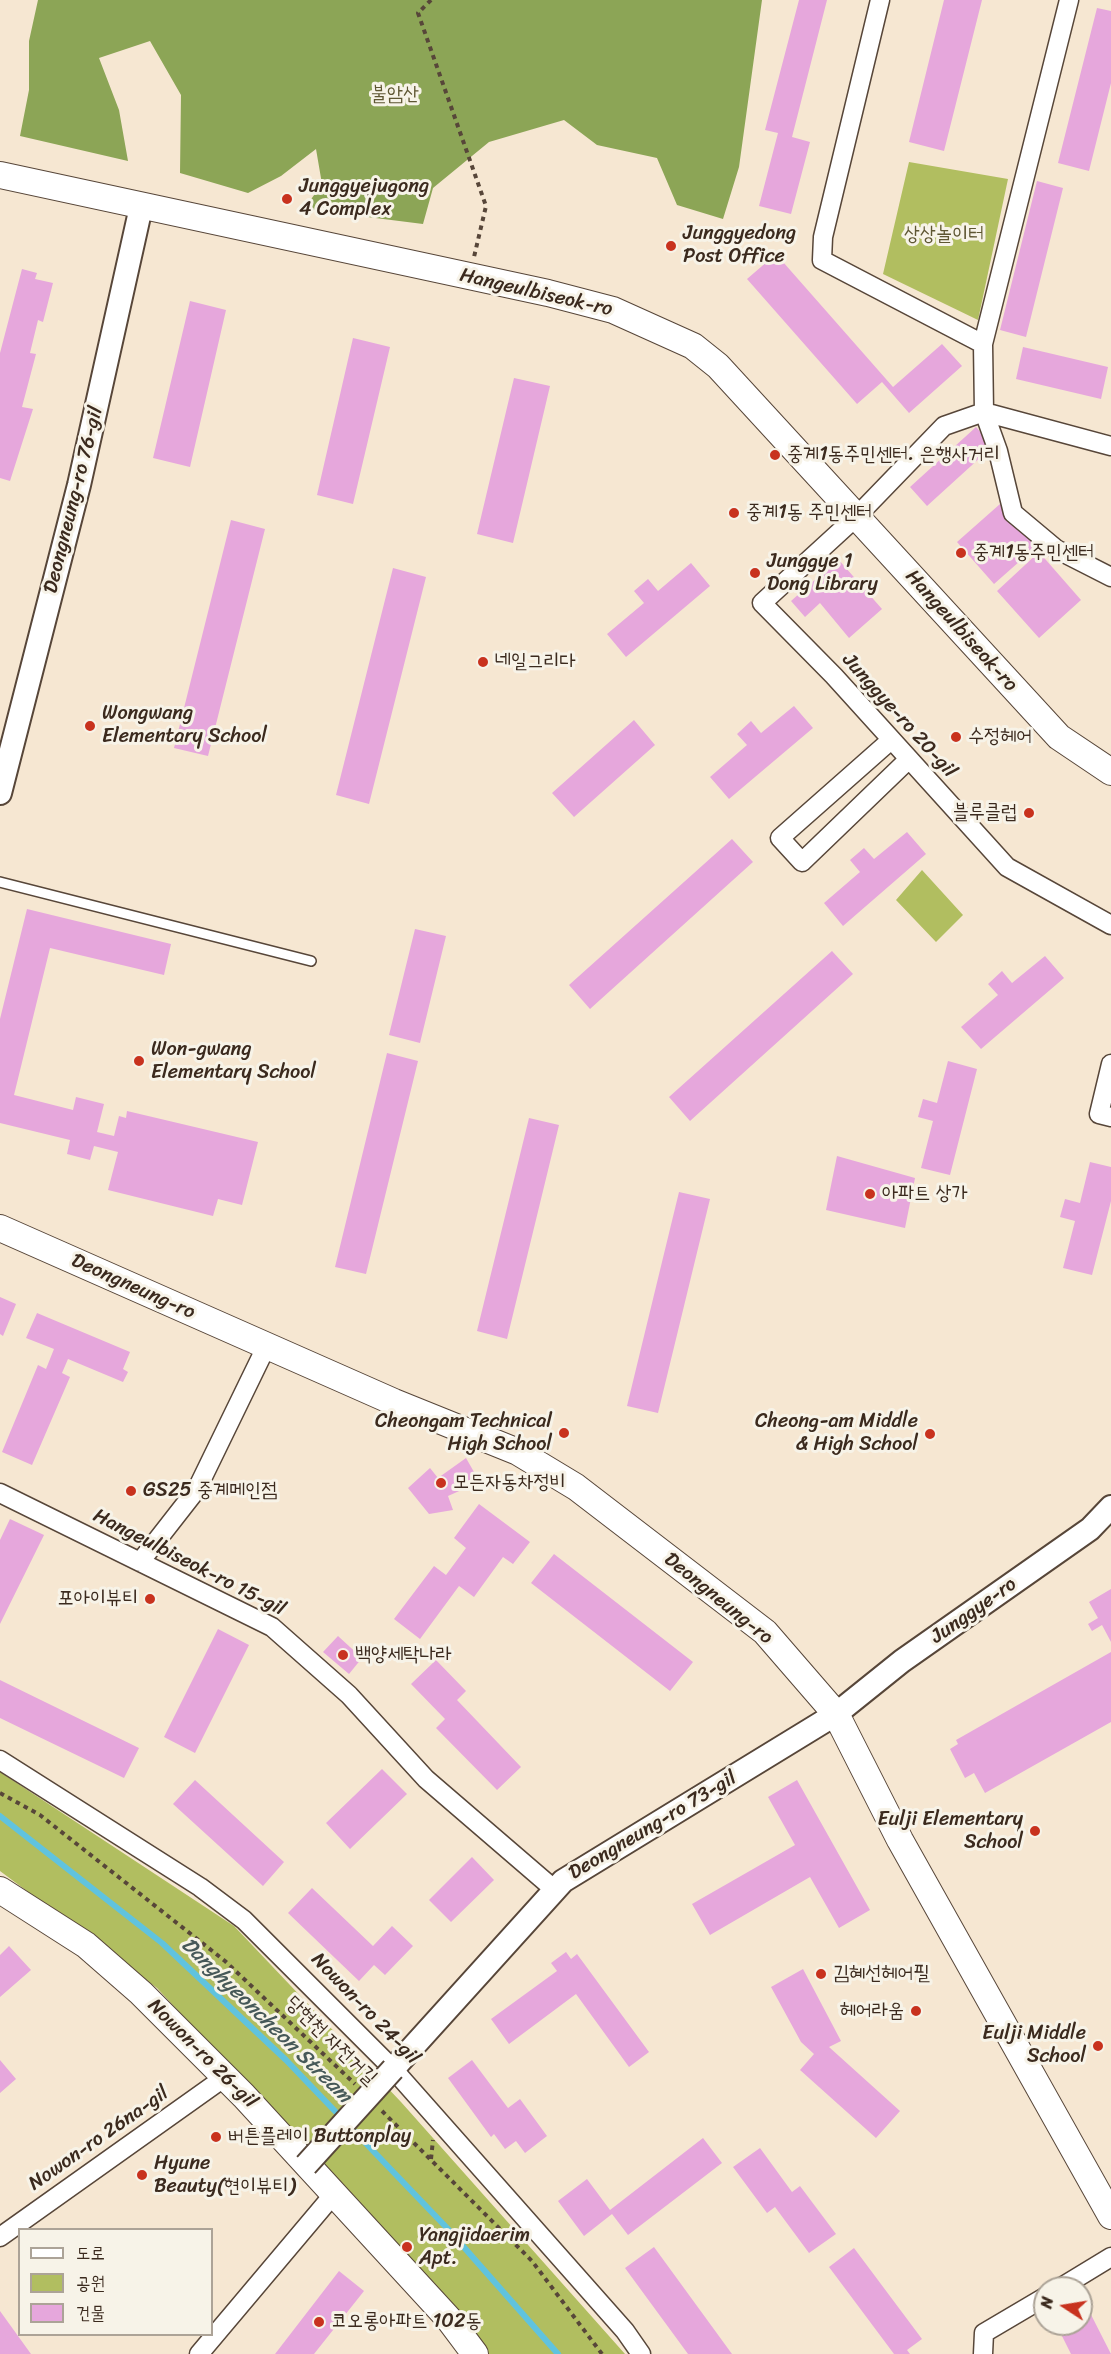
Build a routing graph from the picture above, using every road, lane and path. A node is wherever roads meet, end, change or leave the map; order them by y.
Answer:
1 (431, 0) edge
2 (880, 0) edge
3 (1069, 0) edge
4 (0, 175) edge
5 (141, 207) junction
6 (469, 276) junction
7 (983, 344) junction
8 (984, 412) junction
9 (1111, 446) edge
10 (856, 516) junction
11 (1111, 577) edge
12 (891, 740) junction
13 (908, 760) junction
14 (1111, 772) edge
15 (0, 793) edge
16 (0, 882) edge
17 (1111, 925) edge
18 (311, 961) dead end
19 (1111, 1064) edge
20 (1111, 1117) edge
21 (0, 1228) edge
22 (267, 1345) junction
23 (0, 1493) edge
24 (1111, 1507) edge
25 (140, 1562) junction
26 (836, 1714) junction
27 (0, 1760) edge
28 (0, 1793) edge
29 (0, 1890) edge
30 (555, 1890) junction
31 (393, 2069) junction
32 (225, 2077) junction
33 (358, 2087) dead end
34 (374, 2103) dead end
35 (306, 2165) junction
36 (333, 2195) junction
37 (1111, 2216) edge
38 (0, 2237) edge
39 (1111, 2258) edge
40 (1080, 2276) edge
41 (1033, 2304) edge
42 (199, 2354) edge
43 (475, 2354) edge
44 (602, 2354) edge
45 (641, 2354) edge
46 (983, 2354) edge

1 - 6 path
2 - 7 street
3 - 7 street
4 - 5 main road, Hangeulbiseok-ro
5 - 6 main road, Hangeulbiseok-ro
5 - 15 street, Deongneung-ro 76-gil
6 - 10 main road, Hangeulbiseok-ro
7 - 8 street
8 - 9 street
8 - 10 street
8 - 11 street
10 - 12 street, Junggye-ro 20-gil
10 - 14 main road, Hangeulbiseok-ro
12 - 13 street, Junggye-ro 20-gil
12 - 13 street
13 - 17 street, Junggye-ro 20-gil
16 - 18 lane
19 - 20 street
21 - 22 main road, Deongneung-ro
22 - 25 street
22 - 26 main road, Deongneung-ro
23 - 25 street, Hangeulbiseok-ro 15-gil
24 - 26 street, Junggye-ro
25 - 30 street, Hangeulbiseok-ro 15-gil
26 - 30 street, Deongneung-ro 73-gil
26 - 37 main road, Deongneung-ro
27 - 31 street, Nowon-ro 24-gil
28 - 33 path, 당현천 자전거길
29 - 32 main road, Nowon-ro 26-gil
30 - 31 street, Deongneung-ro 73-gil
31 - 35 street, Deongneung-ro 73-gil, bridge
31 - 45 street, Nowon-ro 24-gil
32 - 35 main road, Nowon-ro 26-gil
32 - 38 street, Nowon-ro 26na-gil
34 - 44 path, 당현천 자전거길
35 - 36 main road, Nowon-ro 26-gil
36 - 42 street
36 - 43 main road, Nowon-ro 26-gil
39 - 40 street
41 - 46 street

